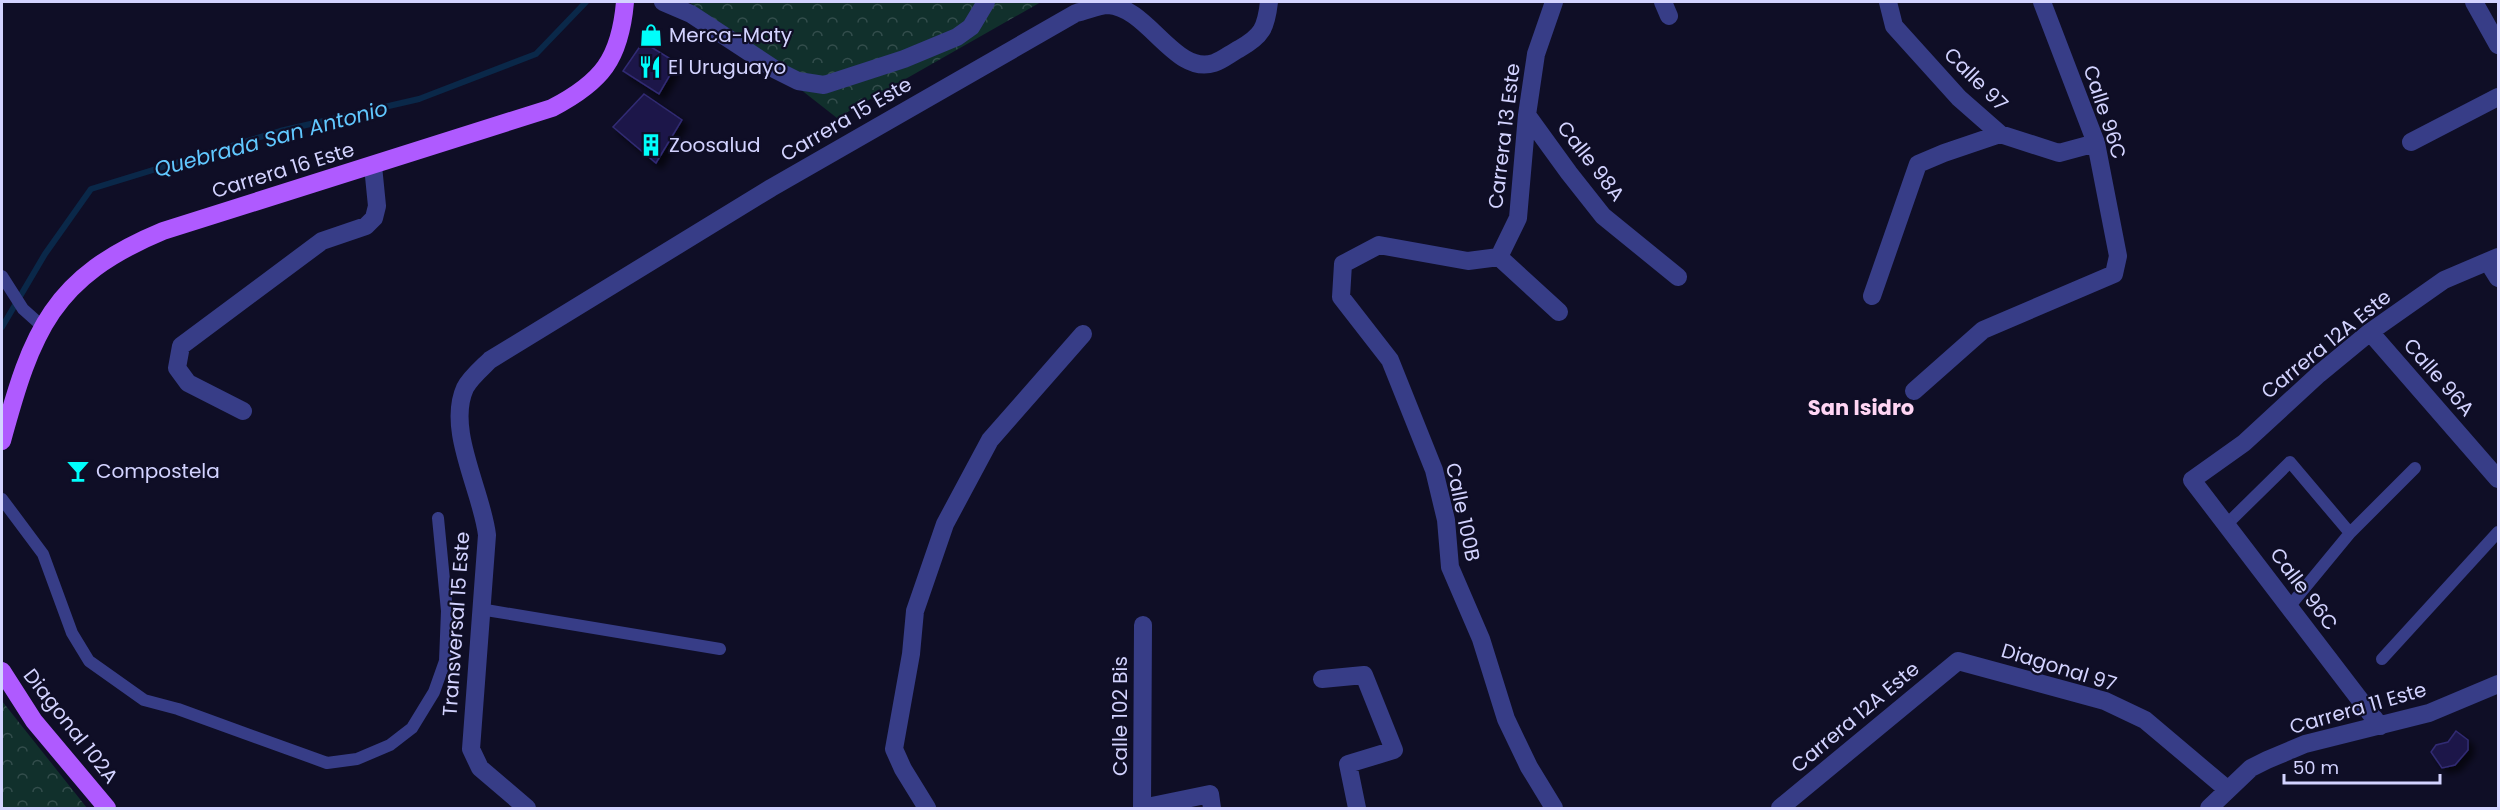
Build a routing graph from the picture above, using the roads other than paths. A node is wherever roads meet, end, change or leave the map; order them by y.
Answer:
1 (626, 2) edge
2 (663, 2) edge
3 (986, 2) edge
4 (1269, 2) edge
5 (1554, 2) edge
6 (1888, 2) edge
7 (2042, 2) edge
8 (2474, 2) edge
9 (2499, 45) edge
10 (2499, 97) edge
11 (1527, 115) junction
12 (2000, 134) junction
13 (2411, 142) dead end
14 (2096, 143) junction
15 (373, 166) junction
16 (1499, 257) junction
17 (2493, 260) edge
18 (2, 276) edge
19 (1678, 277) dead end
20 (2499, 278) edge
21 (1872, 296) dead end
22 (1559, 312) dead end
23 (42, 326) junction
24 (2370, 332) junction
25 (1083, 334) dead end
26 (465, 387) joint
27 (1914, 391) dead end
28 (6, 408) edge
29 (243, 411) dead end
30 (2, 441) edge
31 (2415, 468) dead end
32 (2499, 479) edge
33 (2192, 480) joint
34 (2, 499) edge
35 (438, 518) dead end
36 (2226, 525) junction
37 (2499, 532) edge
38 (2350, 533) junction
39 (2289, 607) junction
40 (480, 609) junction
41 (1143, 625) dead end
42 (720, 649) dead end
43 (2382, 659) dead end
44 (1958, 661) joint
45 (2, 671) edge
46 (1322, 679) dead end
47 (2499, 684) edge
48 (2380, 726) junction
49 (2228, 790) junction
50 (1211, 801) edge
51 (106, 808) edge
52 (527, 808) edge
53 (927, 808) edge
54 (1142, 808) edge
55 (1357, 808) edge
56 (1554, 808) edge
57 (1780, 808) edge
58 (2209, 808) edge

1 - 15 main road, Carrera 16 Este
2 - 3 street
4 - 26 street, Carrera 15 Este
5 - 11 street, Carrera 13 Este
6 - 12 street, Calle 97
7 - 14 street, Calle 96C
8 - 9 street
10 - 13 street
11 - 16 street, Carrera 13 Este
11 - 19 street, Calle 98A
12 - 14 street, Calle 97
12 - 21 street
14 - 27 street, Calle 96C
15 - 23 main road, Carrera 16 Este
15 - 29 street
16 - 22 street
16 - 56 street, Calle 100B
17 - 20 street
17 - 24 street, Carrera 12A Este
18 - 23 lane
23 - 28 main road, Carrera 16 Este
24 - 32 street, Calle 96A
24 - 33 street, Carrera 12A Este
25 - 53 street
26 - 40 street, Transversal 15 Este
28 - 30 main road, Carrera 16 Este
31 - 38 lane
33 - 36 street, Calle 96C
34 - 35 lane
36 - 38 lane
36 - 39 street, Calle 96C
37 - 43 lane
38 - 39 lane
39 - 48 street, Calle 96C
40 - 42 lane
40 - 52 street, Transversal 15 Este
41 - 54 street, Calle 102 Bis
44 - 49 street, Diagonal 97
44 - 57 street, Carrera 12A Este
45 - 51 main road, Diagonal 102A
46 - 55 street
47 - 48 street, Carrera 11 Este
48 - 49 street, Carrera 11 Este
49 - 58 street, Carrera 11 Este
50 - 54 street

